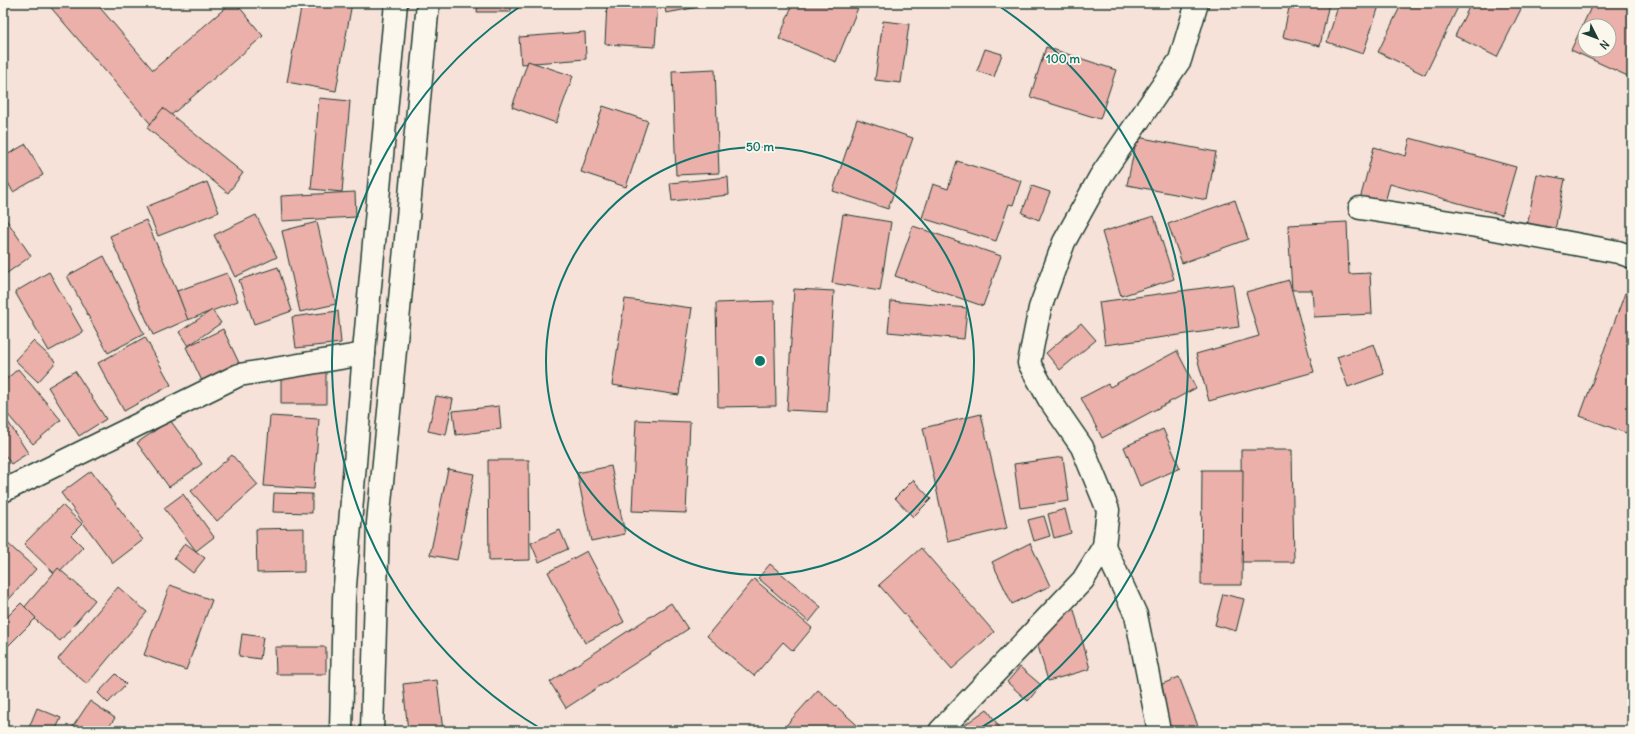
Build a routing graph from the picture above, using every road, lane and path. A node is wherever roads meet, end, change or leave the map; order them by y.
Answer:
1 (396, 3) edge
2 (428, 3) edge
3 (1197, 3) edge
4 (1360, 208) dead end
5 (1632, 257) edge
6 (364, 354) junction
7 (3, 491) edge
8 (1104, 546) junction
9 (341, 731) edge
10 (372, 731) edge
11 (940, 731) edge
12 (1159, 731) edge

1 - 6 street
2 - 10 street
3 - 8 street
4 - 5 street
6 - 7 street
6 - 9 street
8 - 11 street
8 - 12 street

